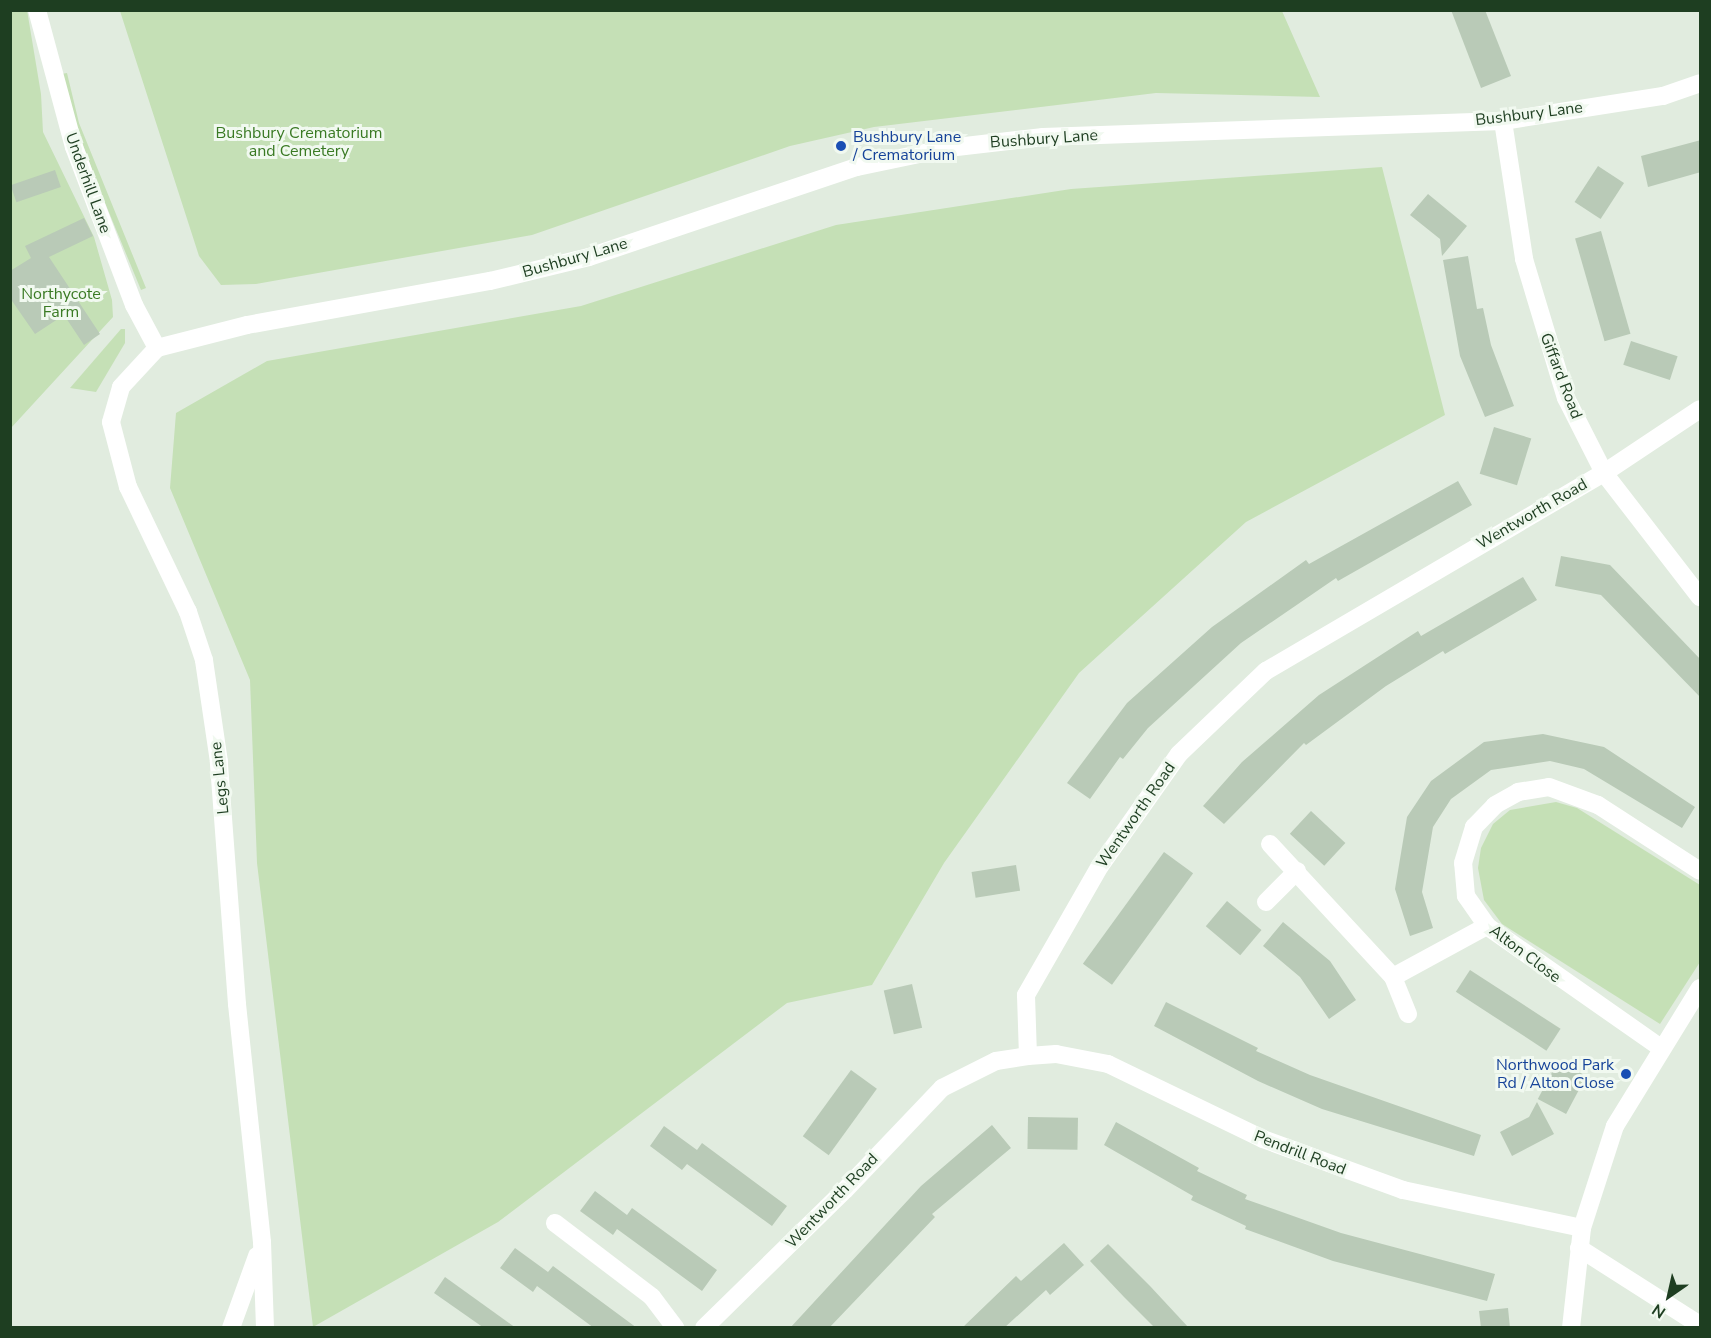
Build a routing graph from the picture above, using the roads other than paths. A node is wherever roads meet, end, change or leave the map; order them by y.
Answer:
1 (37, 10) edge
2 (1701, 83) edge
3 (1503, 121) junction
4 (158, 348) junction
5 (1701, 409) edge
6 (1604, 473) junction
7 (1701, 597) edge
8 (1270, 844) dead end
9 (1298, 871) junction
10 (1701, 871) edge
11 (1266, 902) dead end
12 (1487, 926) junction
13 (1393, 977) junction
14 (1701, 988) edge
15 (1408, 1014) dead end
16 (1661, 1048) junction
17 (1028, 1056) junction
18 (555, 1223) dead end
19 (1582, 1228) junction
20 (262, 1242) junction
21 (1579, 1248) junction
22 (1701, 1325) edge
23 (231, 1328) edge
24 (264, 1328) edge
25 (675, 1328) edge
26 (704, 1328) edge
27 (1571, 1328) edge

1 - 4 street, Underhill Lane
2 - 3 street, Bushbury Lane
3 - 4 street, Bushbury Lane
3 - 6 street, Giffard Road
4 - 20 street, Legs Lane
5 - 6 street, Wentworth Road
6 - 7 street, Giffard Road
6 - 17 street, Wentworth Road
8 - 9 street
9 - 11 street
9 - 13 street
10 - 12 street, Alton Close
12 - 13 street
12 - 16 street, Alton Close
13 - 15 street
14 - 16 street
16 - 19 street
17 - 19 street, Pendrill Road
17 - 26 street, Wentworth Road
18 - 25 street
19 - 21 street
20 - 23 street, Legs Lane
20 - 24 street, Legs Lane
21 - 22 street
21 - 27 street

